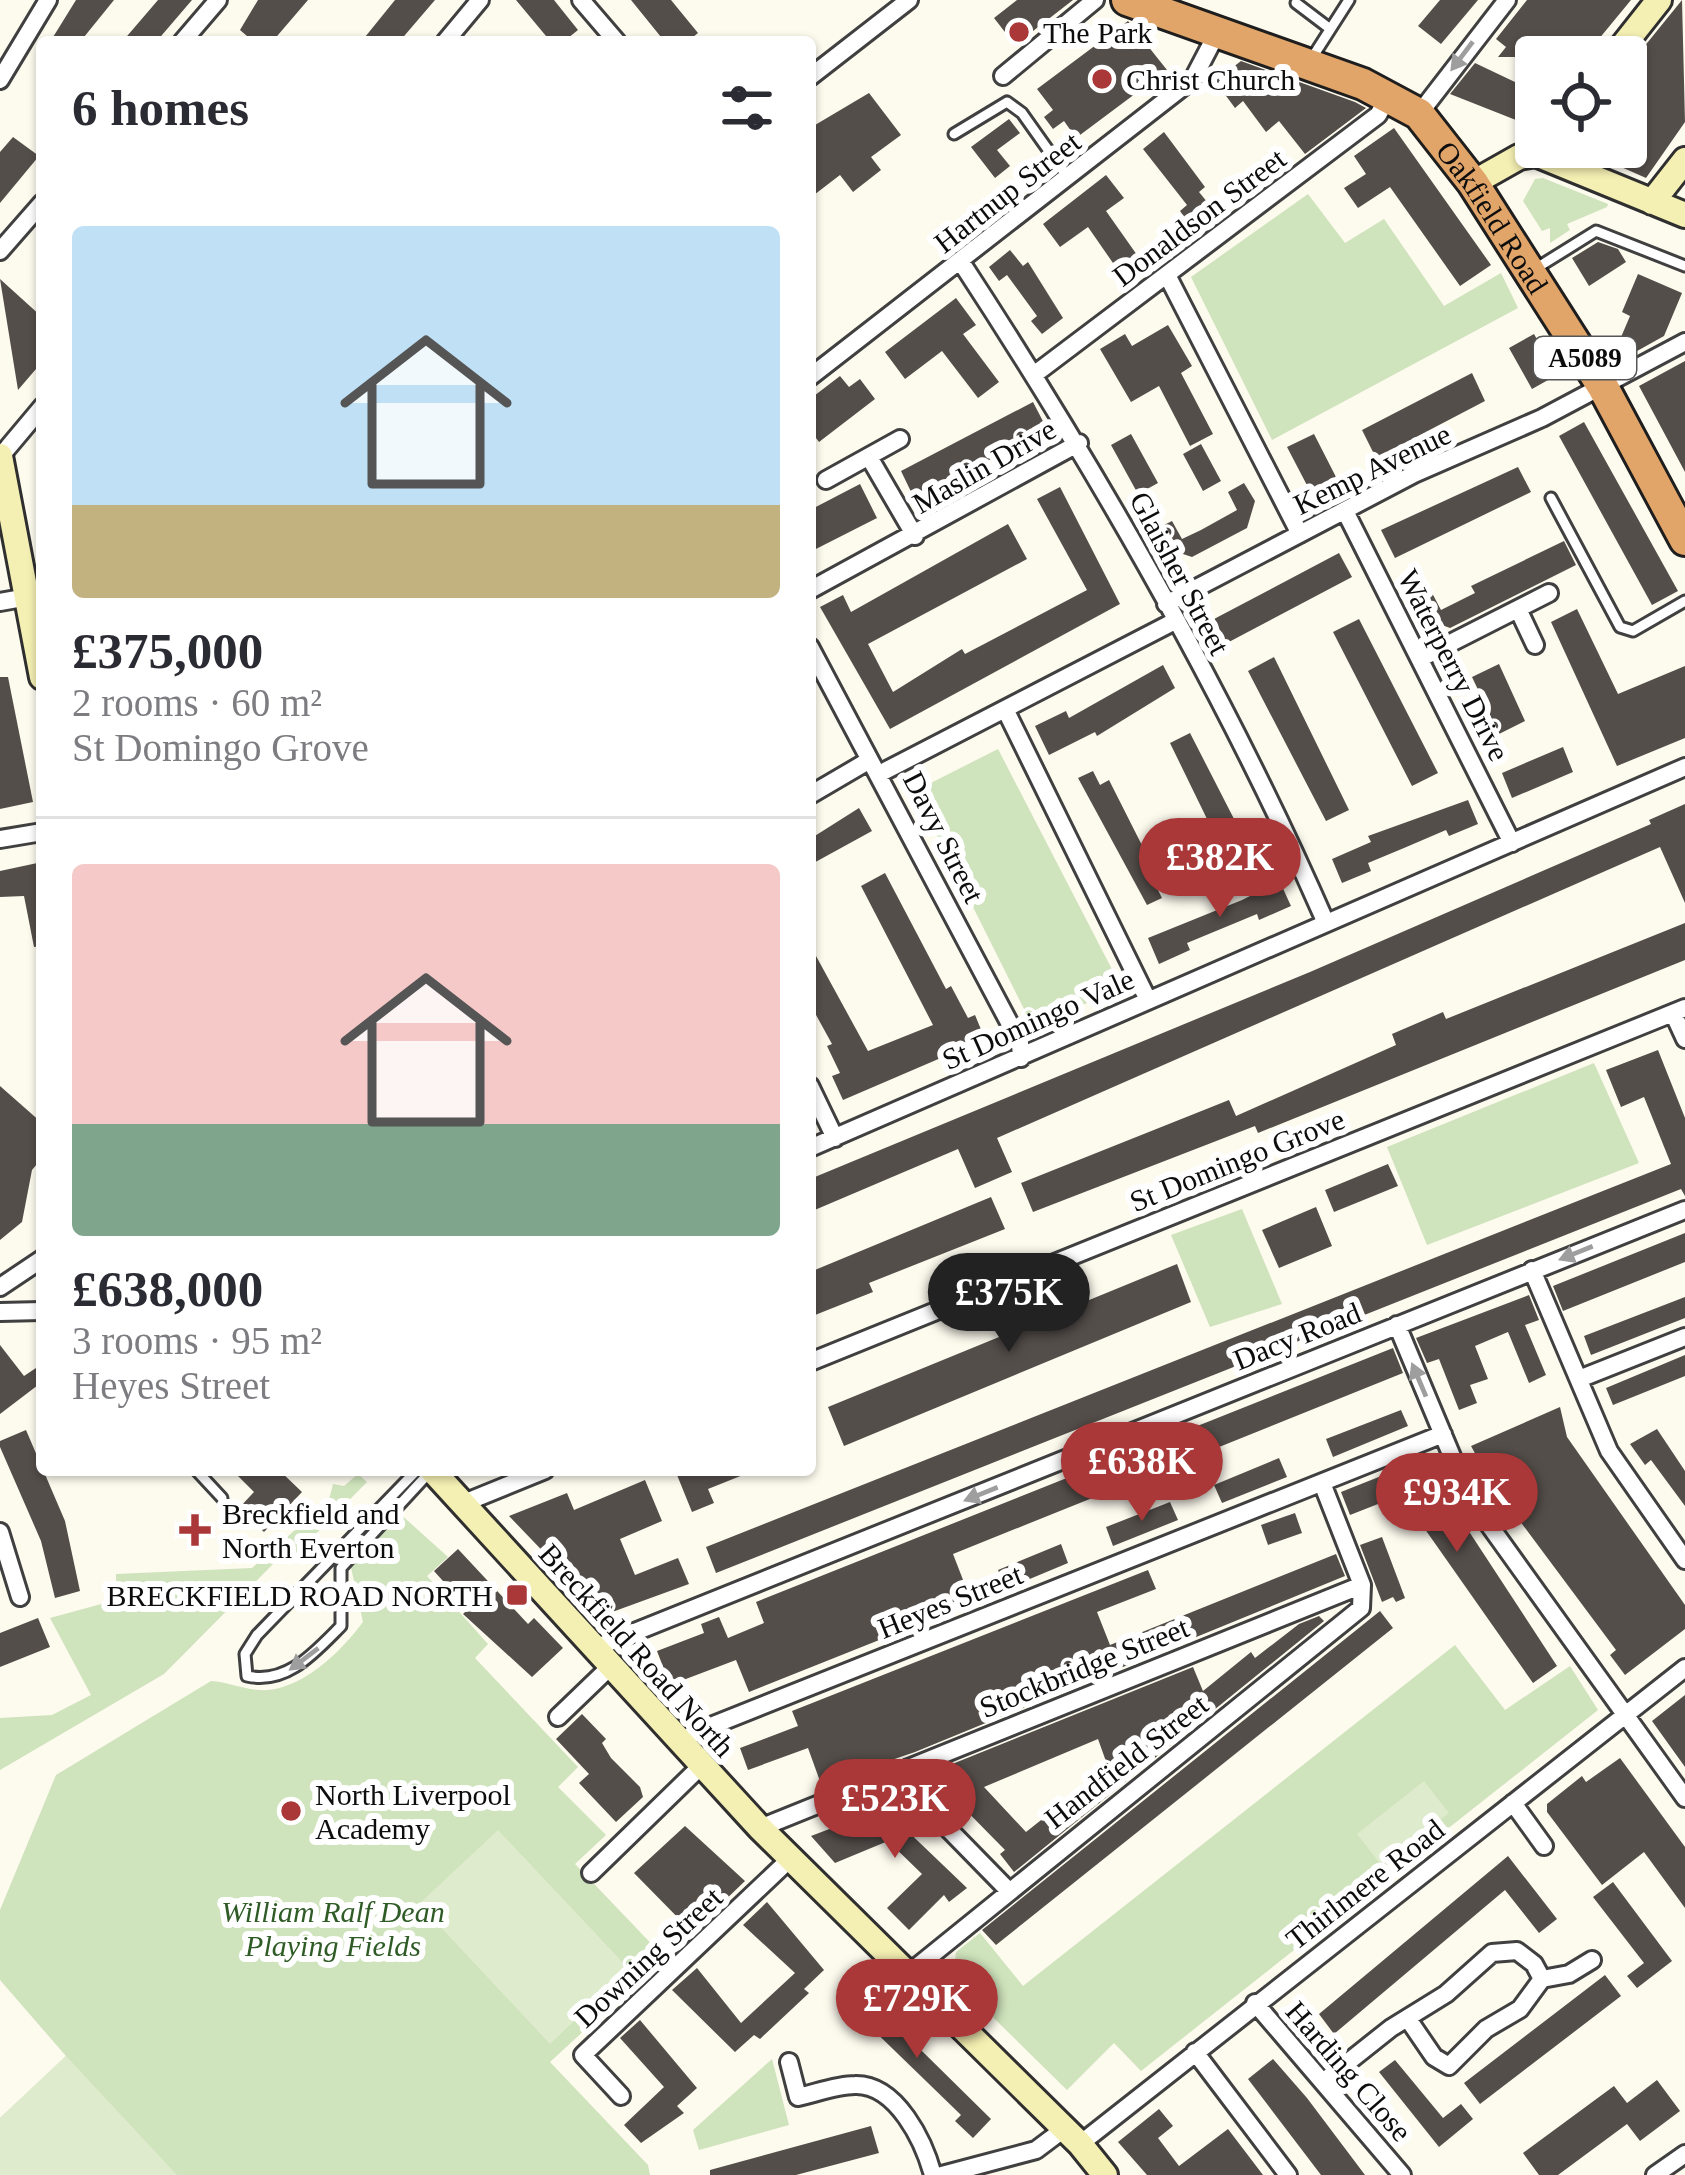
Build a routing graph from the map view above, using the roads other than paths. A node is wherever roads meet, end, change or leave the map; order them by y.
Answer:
1 (49, 0) edge
2 (218, 0) edge
3 (480, 0) edge
4 (581, 0) edge
5 (909, 0) edge
6 (1095, 0) edge
7 (1126, 0) edge
8 (1349, 0) edge
9 (1507, 0) edge
10 (1659, 0) edge
11 (1296, 3) dead end
12 (1329, 28) junction
13 (1217, 33) junction
14 (187, 36) edge
15 (450, 36) edge
16 (612, 36) edge
17 (1631, 36) edge
18 (1308, 64) junction
19 (816, 72) edge
20 (1003, 76) dead end
21 (0, 80) edge
22 (1389, 97) junction
23 (1419, 114) junction
24 (954, 134) dead end
25 (1515, 159) edge
26 (1685, 160) edge
27 (1577, 168) edge
28 (1068, 178) junction
29 (1473, 183) junction
30 (1652, 202) junction
31 (36, 210) edge
32 (1685, 215) edge
33 (0, 251) edge
34 (961, 262) junction
35 (1685, 266) edge
36 (1530, 272) junction
37 (1167, 275) junction
38 (1685, 342) edge
39 (816, 371) edge
40 (1035, 374) junction
41 (1603, 387) junction
42 (36, 414) edge
43 (900, 439) dead end
44 (1079, 443) junction
45 (0, 457) edge
46 (869, 458) junction
47 (826, 480) dead end
48 (1551, 498) dead end
49 (1345, 512) junction
50 (1300, 534) junction
51 (915, 536) junction
52 (1685, 541) edge
53 (816, 587) edge
54 (1549, 593) dead end
55 (28, 597) junction
56 (0, 602) edge
57 (1685, 602) edge
58 (1518, 609) junction
59 (1171, 612) junction
60 (36, 643) edge
61 (1535, 645) dead end
62 (1423, 657) junction
63 (816, 658) edge
64 (1006, 711) junction
65 (874, 767) junction
66 (1685, 767) edge
67 (816, 792) edge
68 (36, 833) edge
69 (0, 838) edge
70 (1512, 843) junction
71 (1326, 923) junction
72 (1148, 1000) junction
73 (1679, 1010) edge
74 (1685, 1039) edge
75 (1021, 1058) junction
76 (816, 1098) edge
77 (835, 1138) junction
78 (816, 1146) edge
79 (1685, 1210) edge
80 (36, 1263) edge
81 (1532, 1270) junction
82 (0, 1287) edge
83 (36, 1311) edge
84 (0, 1312) edge
85 (1397, 1324) junction
86 (1685, 1337) edge
87 (816, 1361) edge
88 (1579, 1379) junction
89 (1443, 1434) junction
90 (202, 1476) edge
91 (411, 1476) edge
92 (426, 1476) edge
93 (438, 1476) edge
94 (529, 1476) edge
95 (1322, 1483) junction
96 (222, 1498) dead end
97 (464, 1503) junction
98 (0, 1532) edge
99 (1685, 1560) edge
100 (6, 1569) edge
101 (1362, 1585) junction
102 (20, 1597) dead end
103 (603, 1657) junction
104 (1685, 1667) edge
105 (1624, 1713) junction
106 (558, 1717) dead end
107 (680, 1743) junction
108 (701, 1766) junction
109 (908, 1768) junction
110 (1685, 1798) edge
111 (1514, 1803) junction
112 (760, 1828) junction
113 (1544, 1846) dead end
114 (791, 1858) junction
115 (590, 1873) dead end
116 (1007, 1889) junction
117 (1592, 1960) dead end
118 (908, 1974) junction
119 (1542, 1979) junction
120 (1255, 2003) junction
121 (1408, 2019) junction
122 (1195, 2052) junction
123 (789, 2062) dead end
124 (1323, 2082) junction
125 (621, 2096) dead end
126 (1072, 2137) junction
127 (1685, 2154) edge
128 (933, 2175) edge
129 (942, 2175) edge
130 (1105, 2175) edge
131 (1288, 2175) edge
132 (1402, 2175) edge
133 (1655, 2175) edge

1 - 21 street
2 - 14 street
3 - 15 street
4 - 16 street
5 - 19 street
6 - 20 street
7 - 13 highway, A5089
8 - 12 lane
9 -> 23 street
10 - 17 street
11 - 12 lane
12 - 18 lane
13 - 18 highway, A5089
13 - 28 street, Hartnup Street
18 - 22 highway, A5089
22 - 23 highway, Oakfield Road / A5089
22 - 37 street, Donaldson Street
23 - 29 highway, Oakfield Road / A5089
24 - 28 lane
25 - 29 street
26 - 30 street
27 - 30 street
28 - 34 street, Hartnup Street
29 - 36 highway, Oakfield Road / A5089
30 - 32 street
31 - 33 street
34 - 39 street, Hartnup Street
34 - 40 street, Glaisher Street
35 - 36 lane
36 - 41 highway, Oakfield Road / A5089
37 - 40 street, Donaldson Street
37 - 50 street
38 - 41 street, Kemp Avenue
40 - 44 street, Glaisher Street
41 - 49 street, Kemp Avenue
41 - 52 highway, Oakfield Road / A5089
42 - 45 street
43 - 46 street
44 - 51 street, Maslin Drive
44 - 59 street, Glaisher Street
45 - 55 street
46 - 47 street
46 - 51 street, Maslin Drive
48 - 57 lane
49 - 50 street, Kemp Avenue
49 - 62 street, Waterperry Drive
50 - 59 street, Kemp Avenue
51 - 53 street, Maslin Drive
54 - 58 street
55 - 56 street
55 - 60 street
58 - 61 street
58 - 62 street
59 - 64 street, Kemp Avenue
59 - 71 street, Glaisher Street
62 - 70 street, Waterperry Drive
63 - 65 street, Davy Street
64 - 65 street, Kemp Avenue
64 - 72 street
65 - 67 street, Kemp Avenue
65 - 75 street, Davy Street
66 - 70 street, St Domingo Vale
68 - 69 street
70 - 71 street, St Domingo Vale
71 - 72 street, St Domingo Vale
72 - 75 street, St Domingo Vale
73 - 74 street
73 - 87 street, St Domingo Grove
75 - 77 street, St Domingo Vale
76 - 77 street
77 - 78 street, St Domingo Vale
79 -> 81 street, Dacy Road
80 - 82 street
81 - 85 street, Dacy Road
81 - 88 street
83 - 84 street
89 -> 85 street
85 -> 103 street, Dacy Road
86 - 88 street
88 - 99 street
89 - 95 street, Heyes Street
89 - 105 street
90 - 96 lane
92 -> 91 lane
93 - 97 street, Breckfield Road North
94 - 97 street
95 - 101 street
95 - 107 street, Heyes Street
97 - 103 street, Breckfield Road North
98 - 100 street
100 - 102 street
101 - 109 street, Stockbridge Street
101 - 116 street, Handfield Street
103 - 106 street
103 - 107 street, Breckfield Road North
104 - 105 street, Thirlmere Road
105 - 110 street
105 - 111 street, Thirlmere Road
107 - 108 street, Breckfield Road North
108 - 112 street, Breckfield Road North
108 - 115 street
109 - 112 street, Stockbridge Street
109 - 116 street
111 - 113 street
111 - 120 street, Thirlmere Road
112 - 114 street, Breckfield Road North
114 - 118 street, Breckfield Road North
114 - 125 street, Downing Street
116 - 118 street, Handfield Street
117 - 119 street
118 - 126 street, Breckfield Road North
119 - 121 street
119 - 121 street
120 - 122 street, Thirlmere Road
120 - 124 street, Harding Close
121 - 124 street
122 - 126 street, Thirlmere Road
122 - 131 street
123 - 128 street
124 - 132 street, Harding Close
126 - 129 street, Thirlmere Road
126 - 130 street, Breckfield Road North
127 - 133 street

